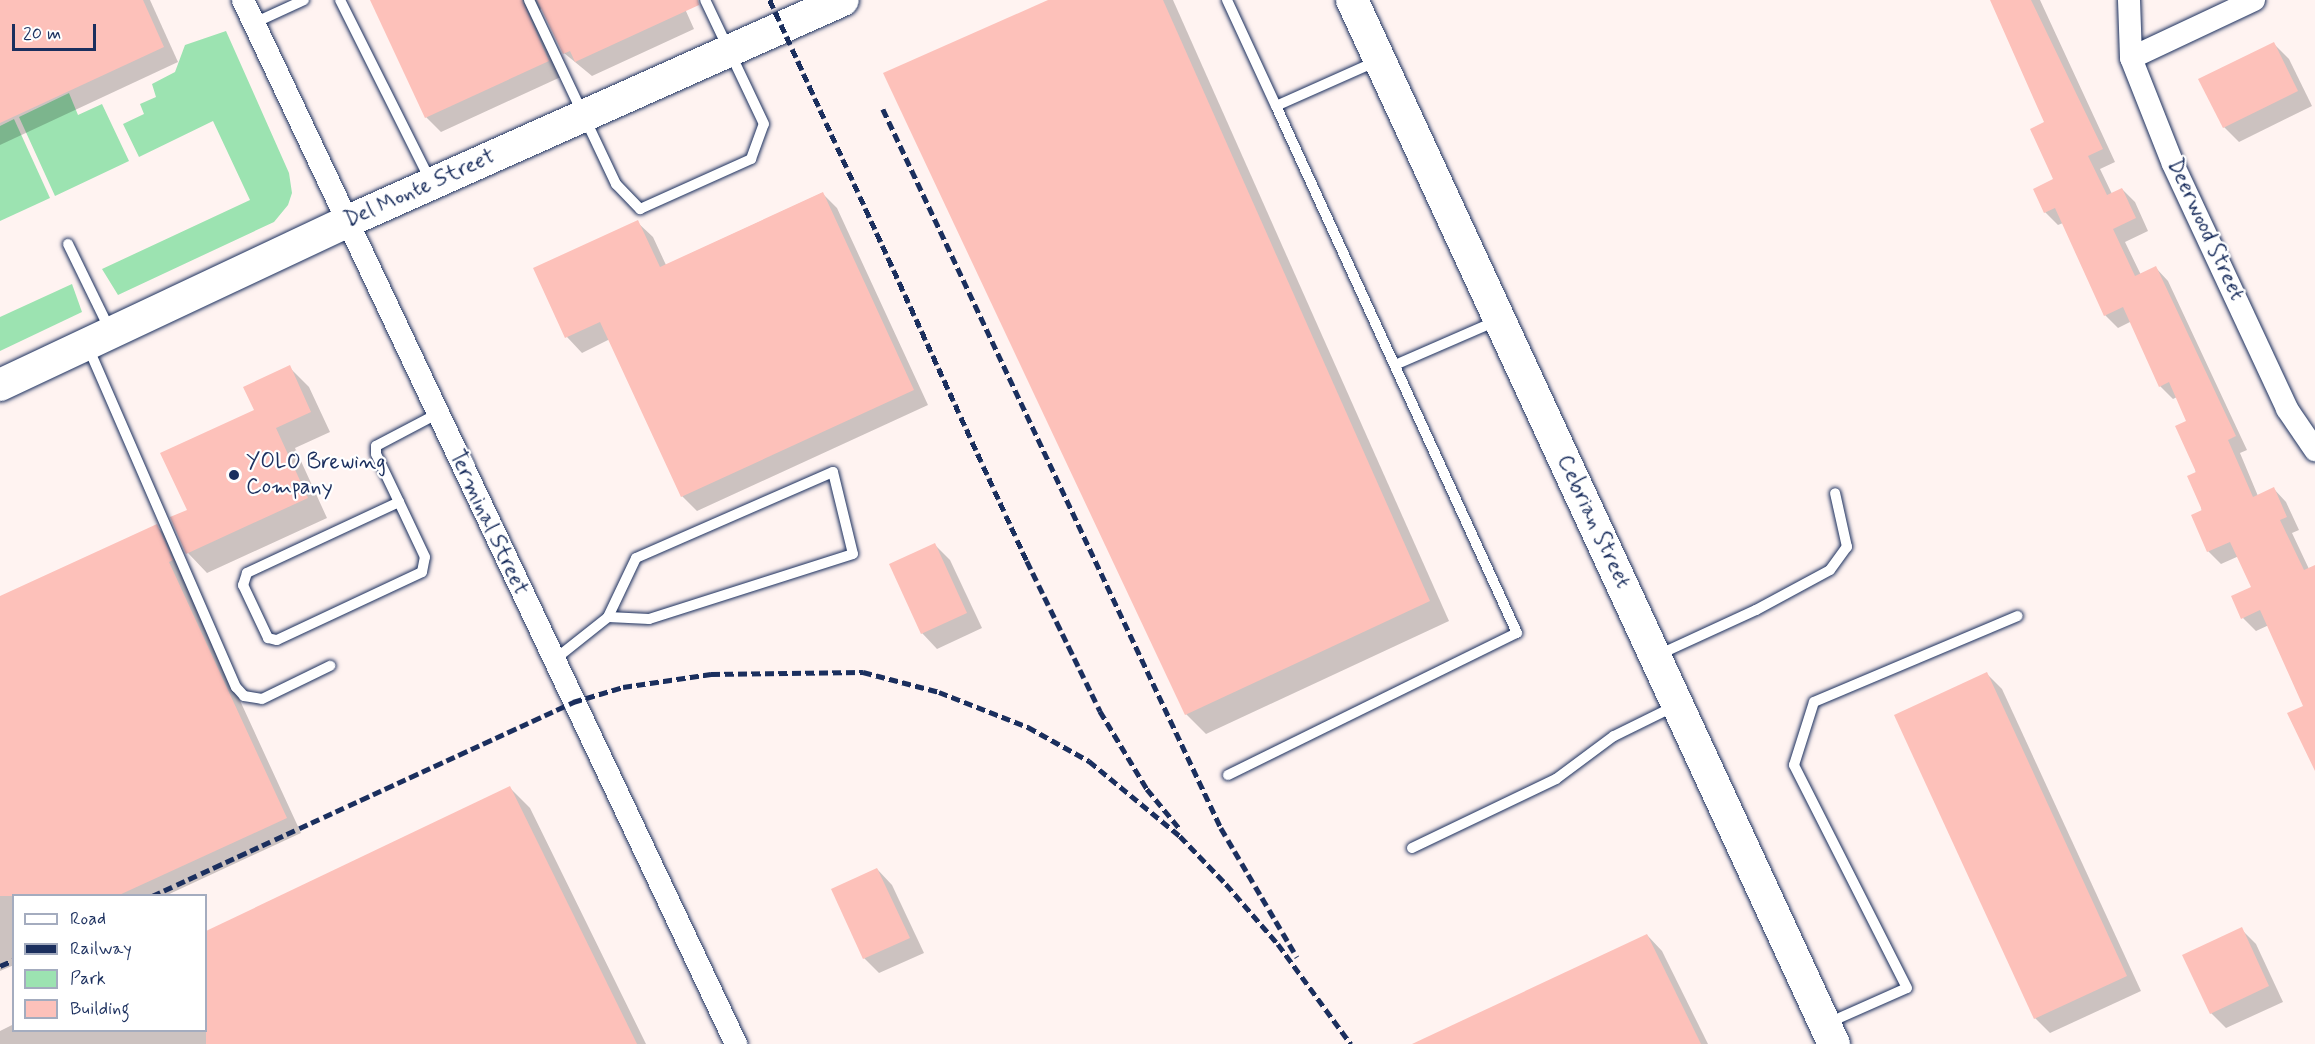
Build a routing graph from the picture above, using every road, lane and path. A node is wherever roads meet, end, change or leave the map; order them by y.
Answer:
1 (243, 0) edge
2 (304, 0) edge
3 (340, 0) edge
4 (530, 0) edge
5 (705, 0) edge
6 (843, 0) edge
7 (1227, 0) edge
8 (1352, 0) edge
9 (2129, 0) edge
10 (2254, 0) edge
11 (254, 23) junction
12 (730, 50) junction
13 (2131, 58) junction
14 (1380, 59) junction
15 (1276, 106) junction
16 (585, 115) junction
17 (432, 184) junction
18 (346, 222) junction
19 (68, 244) dead end
20 (1500, 319) junction
21 (99, 339) junction
22 (1395, 365) junction
23 (0, 385) edge
24 (437, 414) junction
25 (2315, 450) edge
26 (1834, 494) dead end
27 (399, 502) junction
28 (2018, 616) dead end
29 (608, 617) junction
30 (1655, 656) junction
31 (554, 660) junction
32 (330, 666) dead end
33 (1678, 705) junction
34 (1228, 775) dead end
35 (1412, 848) dead end
36 (1829, 1034) edge
37 (736, 1044) edge

1 - 11 street, Terminal Street
2 - 11 lane
3 - 17 lane
4 - 16 lane
5 - 12 lane
6 - 12 street, Del Monte Street
7 - 15 lane
8 - 14 street, Cebrian Street
9 - 13 street, Deerwood Street
10 - 13 street
11 - 18 street, Terminal Street
12 - 16 street, Del Monte Street
12 - 16 lane
13 - 25 street, Deerwood Street
14 - 15 lane
14 - 20 street, Cebrian Street
15 - 22 lane
16 - 17 street, Del Monte Street
17 - 18 street, Del Monte Street
18 - 21 street, Del Monte Street
18 - 24 street, Terminal Street
19 - 21 lane
20 - 22 lane
20 - 30 street, Cebrian Street
21 - 23 street, Del Monte Street
21 - 32 lane
22 - 34 lane
24 - 27 lane
24 - 31 street, Terminal Street
26 - 30 lane
27 - 27 lane
28 - 36 lane
29 - 29 lane
29 - 31 lane
30 - 33 street, Cebrian Street
31 - 37 street, Terminal Street
33 - 35 lane
33 - 36 street, Cebrian Street

